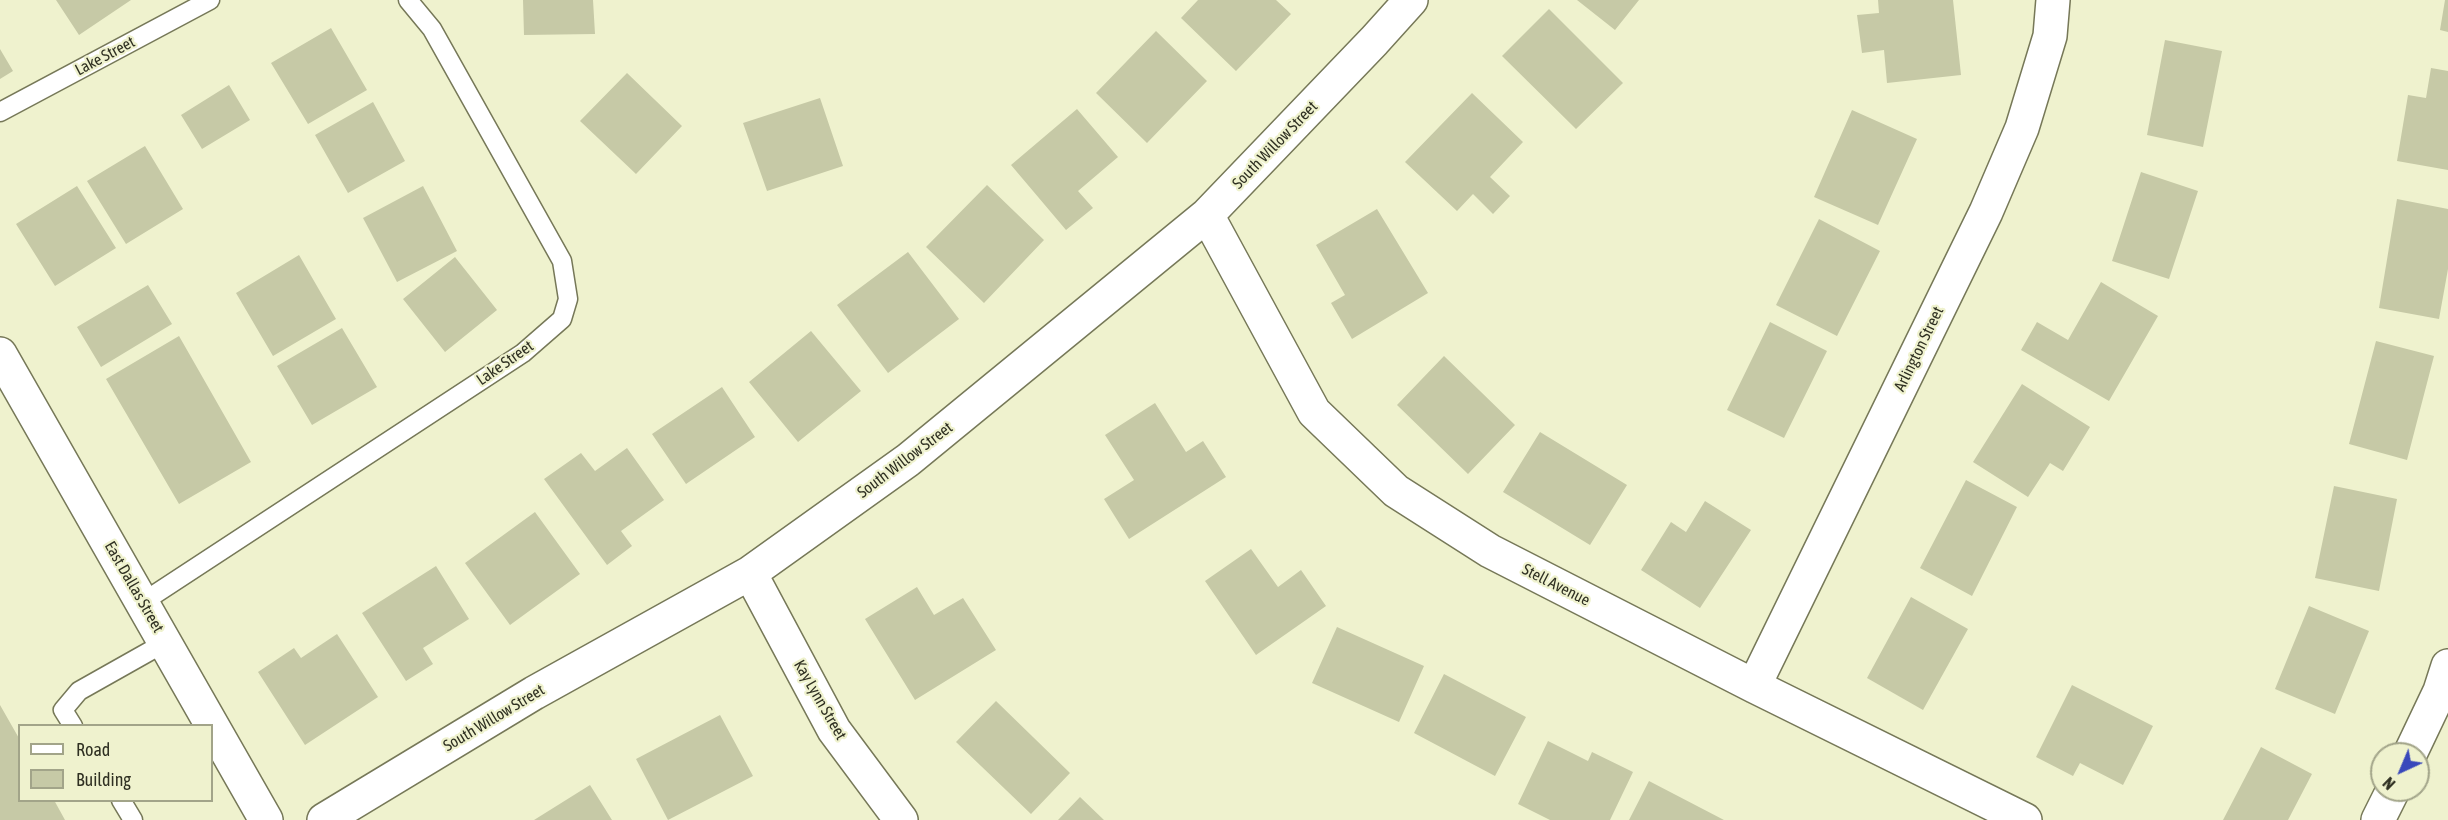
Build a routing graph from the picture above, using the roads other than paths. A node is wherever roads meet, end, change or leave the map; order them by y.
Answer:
1 (210, 0) edge
2 (408, 0) edge
3 (1411, 0) edge
4 (2053, 0) edge
5 (0, 111) edge
6 (1207, 214) junction
7 (0, 354) edge
8 (750, 573) junction
9 (143, 602) junction
10 (166, 642) junction
11 (2448, 666) edge
12 (1754, 686) junction
13 (72, 724) edge
14 (212, 724) edge
15 (213, 726) edge
16 (2416, 742) edge
17 (122, 802) edge
18 (2386, 802) edge
19 (133, 820) edge
20 (266, 820) edge
21 (324, 820) edge
22 (901, 820) edge
23 (2025, 820) edge
24 (2378, 820) edge

1 - 5 lane, Lake Street
2 - 9 lane, Lake Street
3 - 6 street, South Willow Street
4 - 12 street, Arlington Street
6 - 8 street, South Willow Street
6 - 12 street, Stell Avenue
7 - 9 street, East Dallas Street
8 - 21 street, South Willow Street
8 - 22 street, Kay Lynn Street
9 - 10 street, East Dallas Street
10 - 13 lane
10 - 14 street, East Dallas Street
11 - 16 street
12 - 23 street, Stell Avenue
15 - 20 street, East Dallas Street
17 - 19 lane
18 - 24 street

